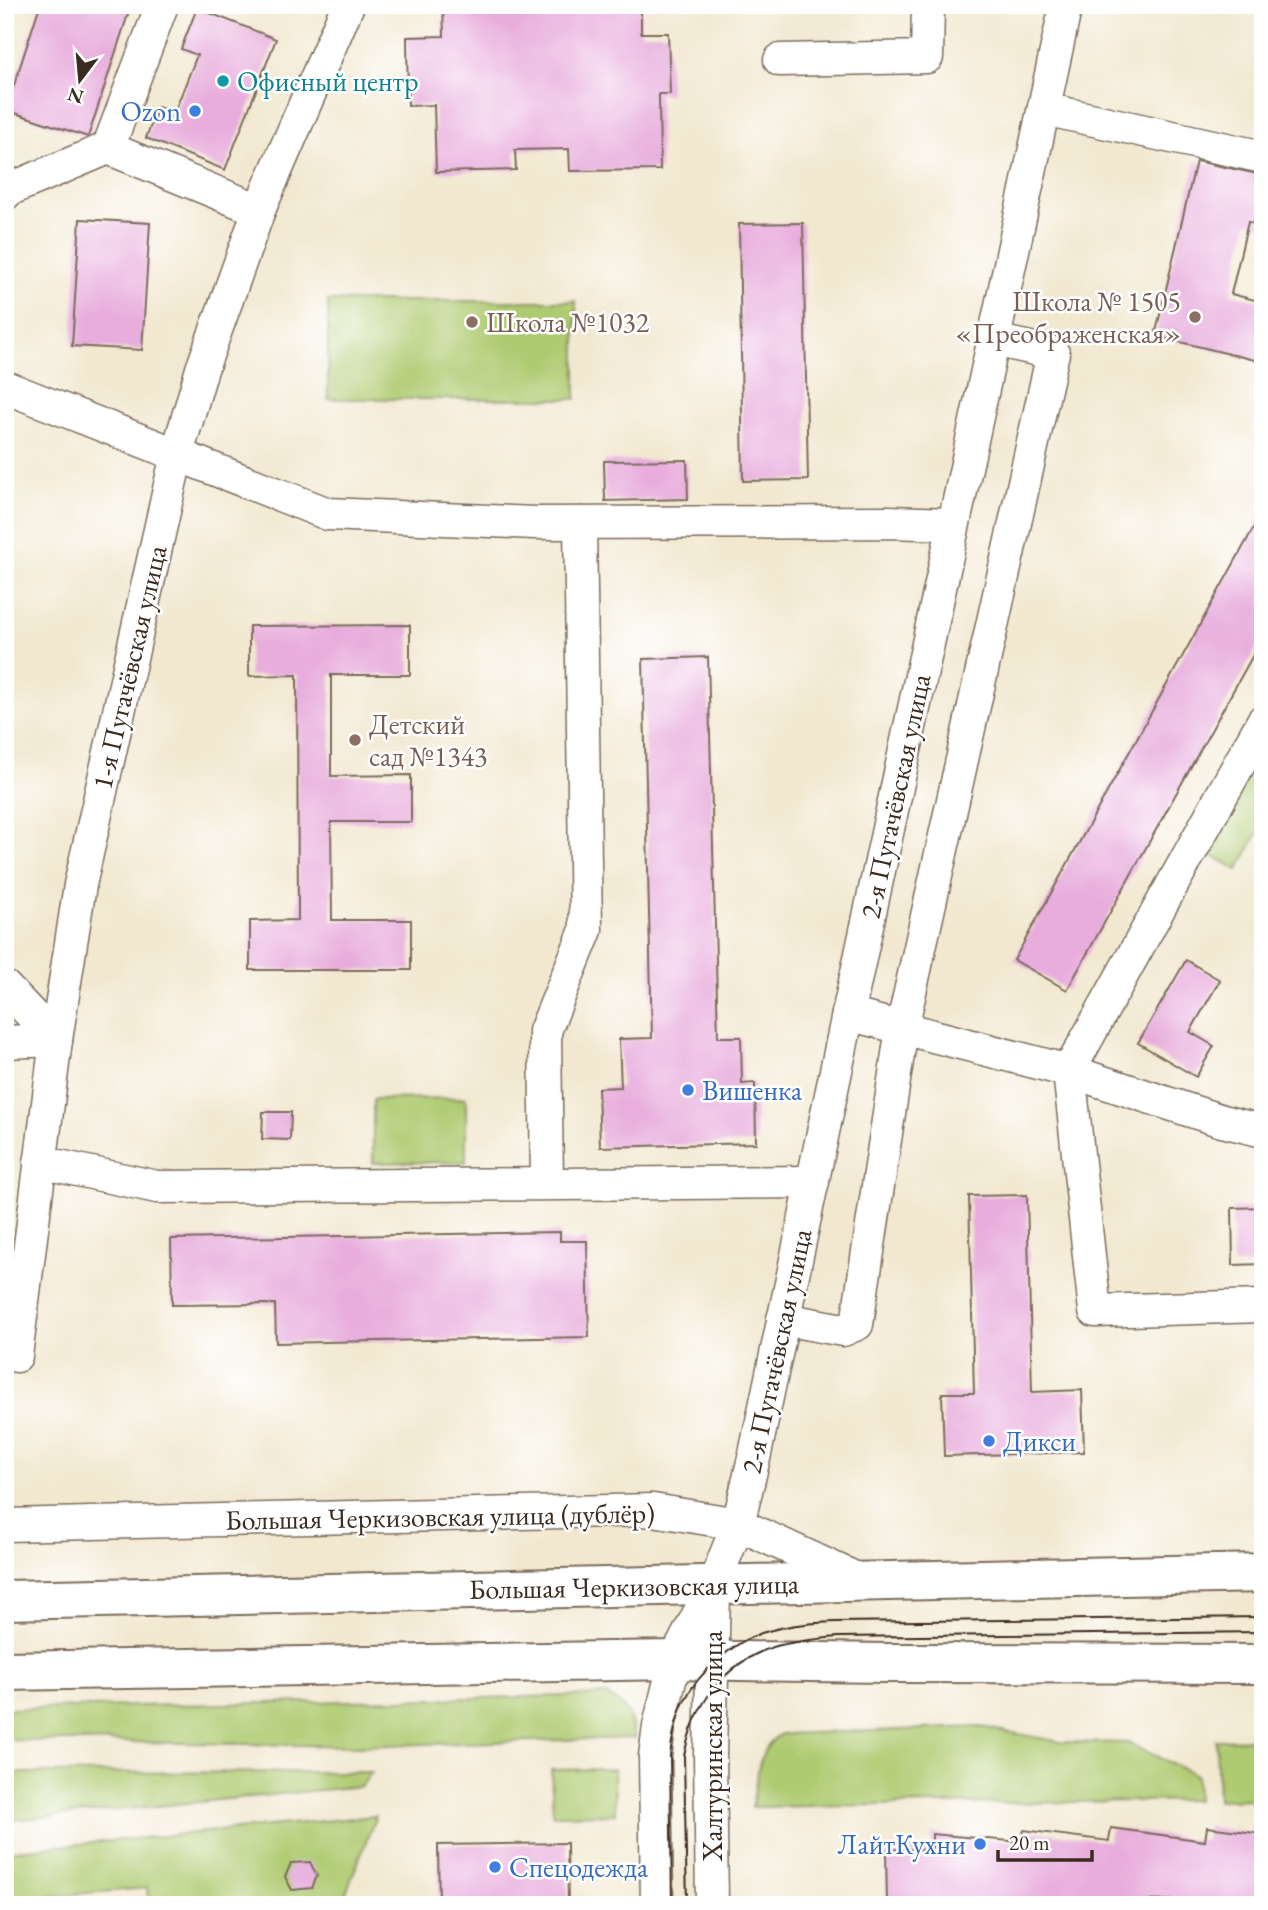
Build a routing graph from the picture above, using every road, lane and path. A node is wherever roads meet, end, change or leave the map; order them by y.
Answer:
1 (162, 5) edge
2 (928, 5) edge
3 (1066, 5) edge
4 (347, 6) edge
5 (780, 60) dead end
6 (1044, 110) junction
7 (108, 148) junction
8 (1263, 157) edge
9 (5, 194) edge
10 (259, 209) junction
11 (994, 340) junction
12 (5, 387) edge
13 (177, 454) junction
14 (580, 523) junction
15 (953, 524) junction
16 (1263, 721) edge
17 (5, 987) edge
18 (848, 1014) junction
19 (902, 1028) junction
20 (56, 1040) junction
21 (5, 1042) edge
22 (1069, 1071) junction
23 (1263, 1131) edge
24 (40, 1162) junction
25 (813, 1182) junction
26 (547, 1183) junction
27 (1263, 1306) edge
28 (783, 1319) junction
29 (16, 1356) dead end
30 (5, 1524) edge
31 (738, 1524) junction
32 (1263, 1573) edge
33 (861, 1581) junction
34 (714, 1584) junction
35 (5, 1600) edge
36 (693, 1660) junction
37 (1263, 1664) edge
38 (5, 1671) edge
39 (657, 1905) edge
40 (712, 1905) edge

1 - 7 street
2 - 5 street
3 - 6 street, 2-я Пугачёвская улица
4 - 10 street, 1-я Пугачёвская улица
6 - 8 street
6 - 11 street, 2-я Пугачёвская улица
7 - 9 street
7 - 10 street
10 - 13 street, 1-я Пугачёвская улица
11 - 15 street, 2-я Пугачёвская улица
11 - 19 street
12 - 13 street
13 - 14 street
13 - 20 street, 1-я Пугачёвская улица
14 - 15 street
14 - 26 street
15 - 18 street, 2-я Пугачёвская улица
16 - 22 street
17 - 20 street
18 - 19 street
18 - 25 street, 2-я Пугачёвская улица
19 - 22 street
19 - 28 street
20 - 21 street
20 - 24 street, 1-я Пугачёвская улица
22 - 23 street
22 - 27 street
24 - 26 street
24 - 29 street, 1-я Пугачёвская улица
25 - 26 street
25 - 28 street, 2-я Пугачёвская улица
28 - 31 street, 2-я Пугачёвская улица
30 - 31 street, Большая Черкизовская улица (дублёр)
31 - 33 street, Большая Черкизовская улица (дублёр)
31 - 34 street, 2-я Пугачёвская улица
32 - 33 main road, Большая Черкизовская улица
33 - 34 main road, Большая Черкизовская улица
34 - 35 main road, Большая Черкизовская улица
34 - 36 street, Халтуринская улица
36 - 37 main road
36 - 38 main road
36 - 39 street, Халтуринская улица
36 - 40 street, Халтуринская улица

